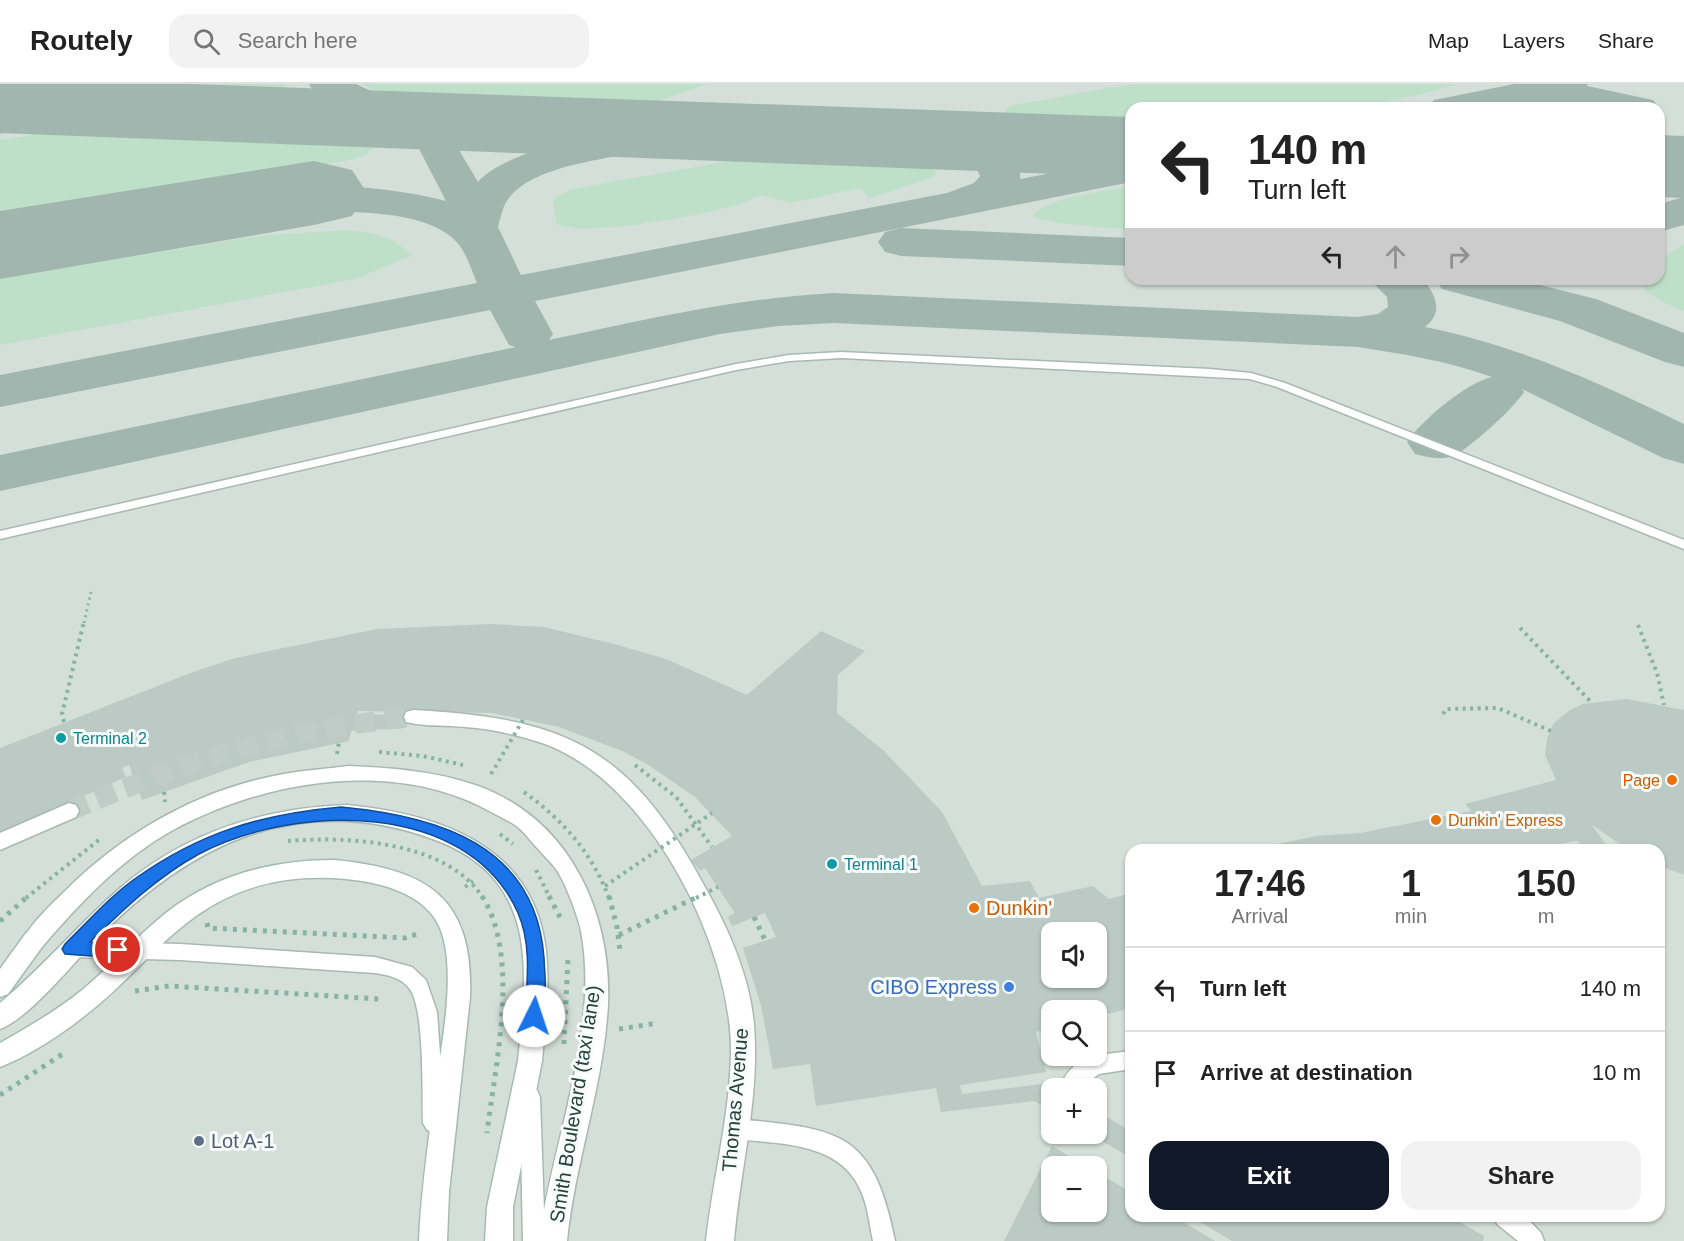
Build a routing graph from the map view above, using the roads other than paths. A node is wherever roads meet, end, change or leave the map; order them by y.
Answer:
1 (0, 535) edge
2 (1684, 545) edge
3 (413, 717) tunnel mouth
4 (69, 811) tunnel mouth
5 (0, 842) edge
6 (34, 940) junction
7 (71, 949) junction
8 (141, 951) junction
9 (0, 971) edge
10 (0, 987) edge
11 (0, 1018) edge
12 (0, 1056) edge
13 (530, 1061) junction
14 (1125, 1061) edge
15 (1077, 1078) edge
16 (736, 1129) junction
17 (438, 1174) junction
18 (1514, 1222) edge
19 (433, 1241) edge
20 (499, 1241) edge
21 (534, 1241) edge
22 (553, 1241) edge
23 (720, 1241) edge
24 (884, 1241) edge
25 (1533, 1241) edge

1 - 2 lane
3 - 16 street, Thomas Avenue
4 - 5 street
6 - 9 street
6 - 10 street
6 - 22 street, Smith Boulevard (taxi lane)
7 - 8 lane
7 - 11 street
7 - 13 street
8 - 12 street
8 - 17 lane
8 - 17 street
13 - 20 street
13 - 21 lane
14 - 15 lane
16 - 23 street, Thomas Avenue
16 - 24 lane
17 - 19 street
18 - 25 lane

